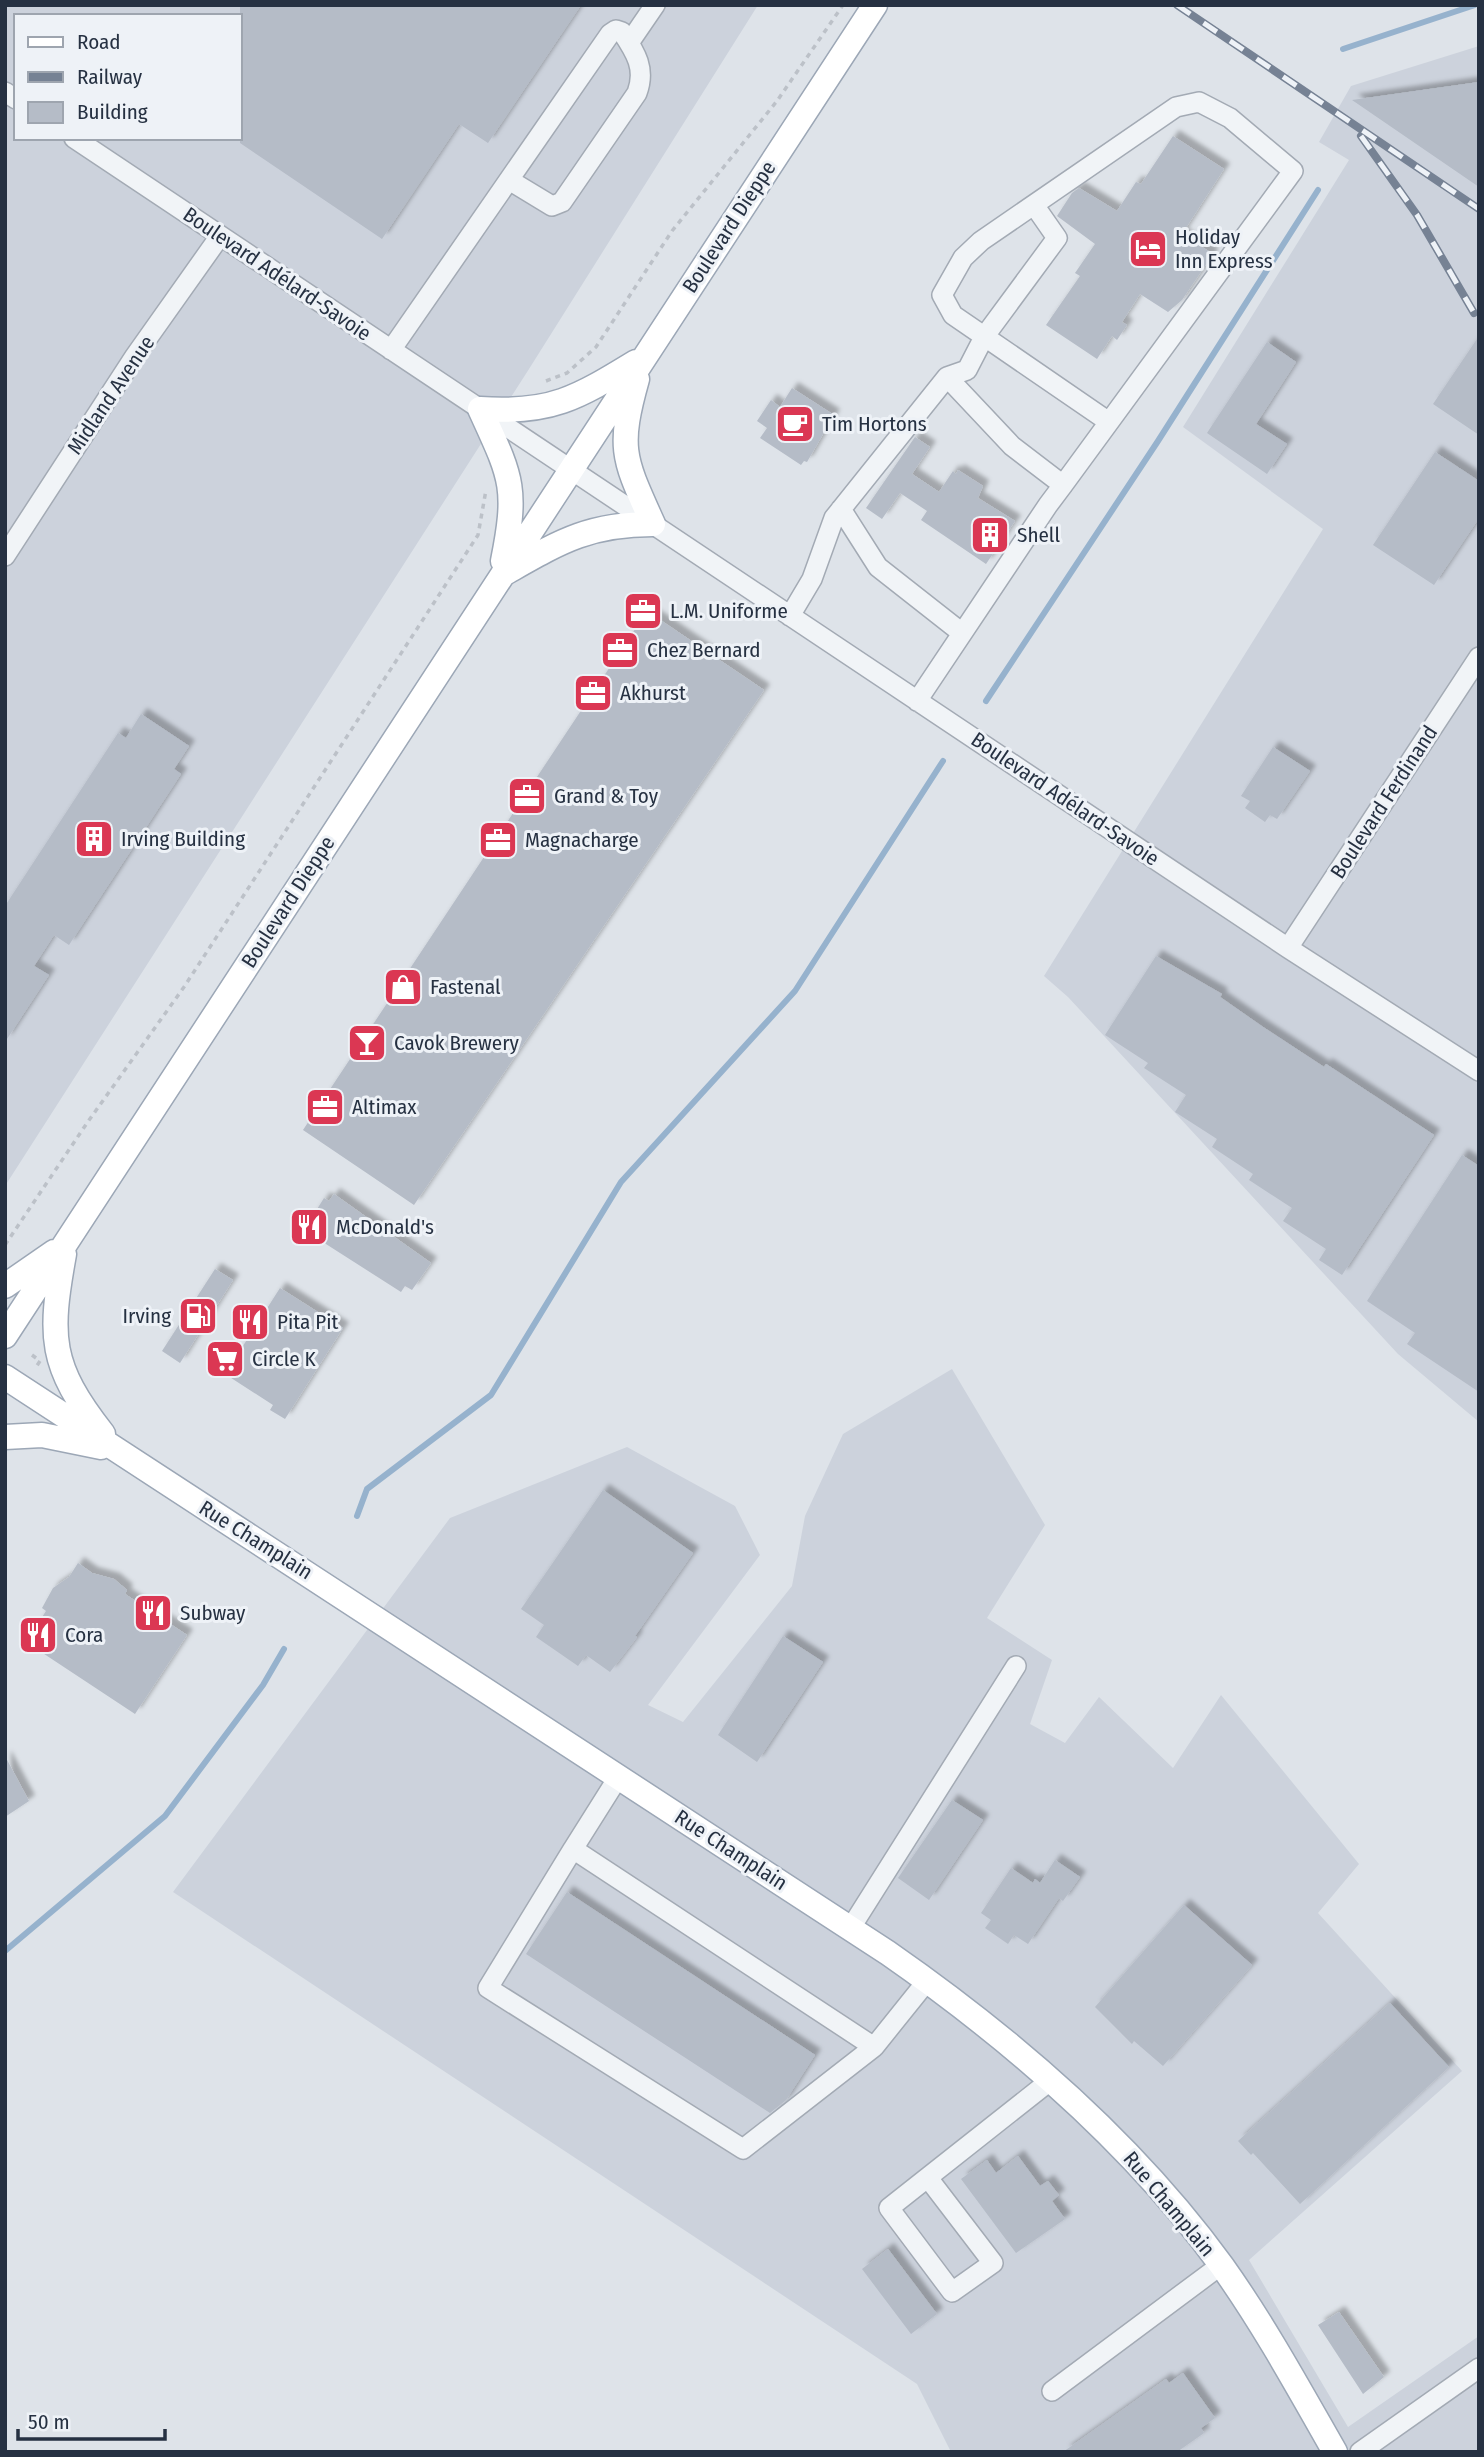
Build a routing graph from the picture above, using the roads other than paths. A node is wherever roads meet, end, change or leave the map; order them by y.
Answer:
1 (655, 5) edge
2 (875, 5) edge
3 (629, 43) junction
4 (77, 140) edge
5 (509, 180) junction
6 (1034, 205) junction
7 (220, 236) junction
8 (984, 337) junction
9 (391, 350) junction
10 (643, 358) junction
11 (947, 377) junction
12 (480, 409) junction
13 (1109, 422) junction
14 (570, 469) junction
15 (1063, 485) junction
16 (841, 509) junction
17 (653, 524) junction
18 (5, 556) edge
19 (501, 575) junction
20 (790, 616) junction
21 (962, 633) junction
22 (1479, 656) edge
23 (917, 701) junction
24 (1288, 948) junction
25 (1479, 1072) edge
26 (66, 1243) junction
27 (5, 1286) edge
28 (5, 1335) edge
29 (5, 1377) edge
30 (5, 1437) edge
31 (116, 1451) junction
32 (1016, 1666) dead end
33 (619, 1776) junction
34 (573, 1849) junction
35 (850, 1928) junction
36 (927, 1981) junction
37 (874, 2047) junction
38 (1051, 2080) junction
39 (928, 2178) junction
40 (1222, 2265) junction
41 (1479, 2368) edge
42 (1052, 2391) dead end
43 (1335, 2452) edge
44 (1360, 2452) edge

1 - 3 street
2 - 10 main road, Boulevard Dieppe
3 - 5 street
3 - 5 street
4 - 7 street, Boulevard Adélard-Savoie
5 - 9 street
6 - 8 street
6 - 8 street
6 - 13 street
7 - 9 street, Boulevard Adélard-Savoie
7 - 18 street, Midland Avenue
8 - 11 street
8 - 13 street
9 - 12 street, Boulevard Adélard-Savoie
10 - 12 main road
10 - 14 main road, Boulevard Dieppe
10 - 17 main road
11 - 15 street
11 - 16 street
12 - 14 street, Boulevard Adélard-Savoie
12 - 19 main road
13 - 15 street
14 - 17 street, Boulevard Adélard-Savoie
14 - 19 main road, Boulevard Dieppe
15 - 21 street
16 - 20 street
16 - 21 street
17 - 19 main road
17 - 20 street, Boulevard Adélard-Savoie
19 - 26 main road, Boulevard Dieppe
20 - 23 street, Boulevard Adélard-Savoie
21 - 23 street
22 - 24 street, Boulevard Ferdinand
23 - 24 street, Boulevard Adélard-Savoie
24 - 25 street, Boulevard Adélard-Savoie
26 - 27 main road
26 - 28 main road, Boulevard Dieppe
26 - 31 main road
29 - 31 main road, Rue Champlain
30 - 31 main road
31 - 33 main road, Rue Champlain
32 - 35 street
33 - 34 street
33 - 35 main road, Rue Champlain
34 - 37 street
34 - 37 street
35 - 36 main road, Rue Champlain
36 - 37 street
36 - 38 main road, Rue Champlain
38 - 39 street
38 - 40 main road, Rue Champlain
39 - 39 street
40 - 42 street
40 - 43 main road, Rue Champlain
41 - 44 street

